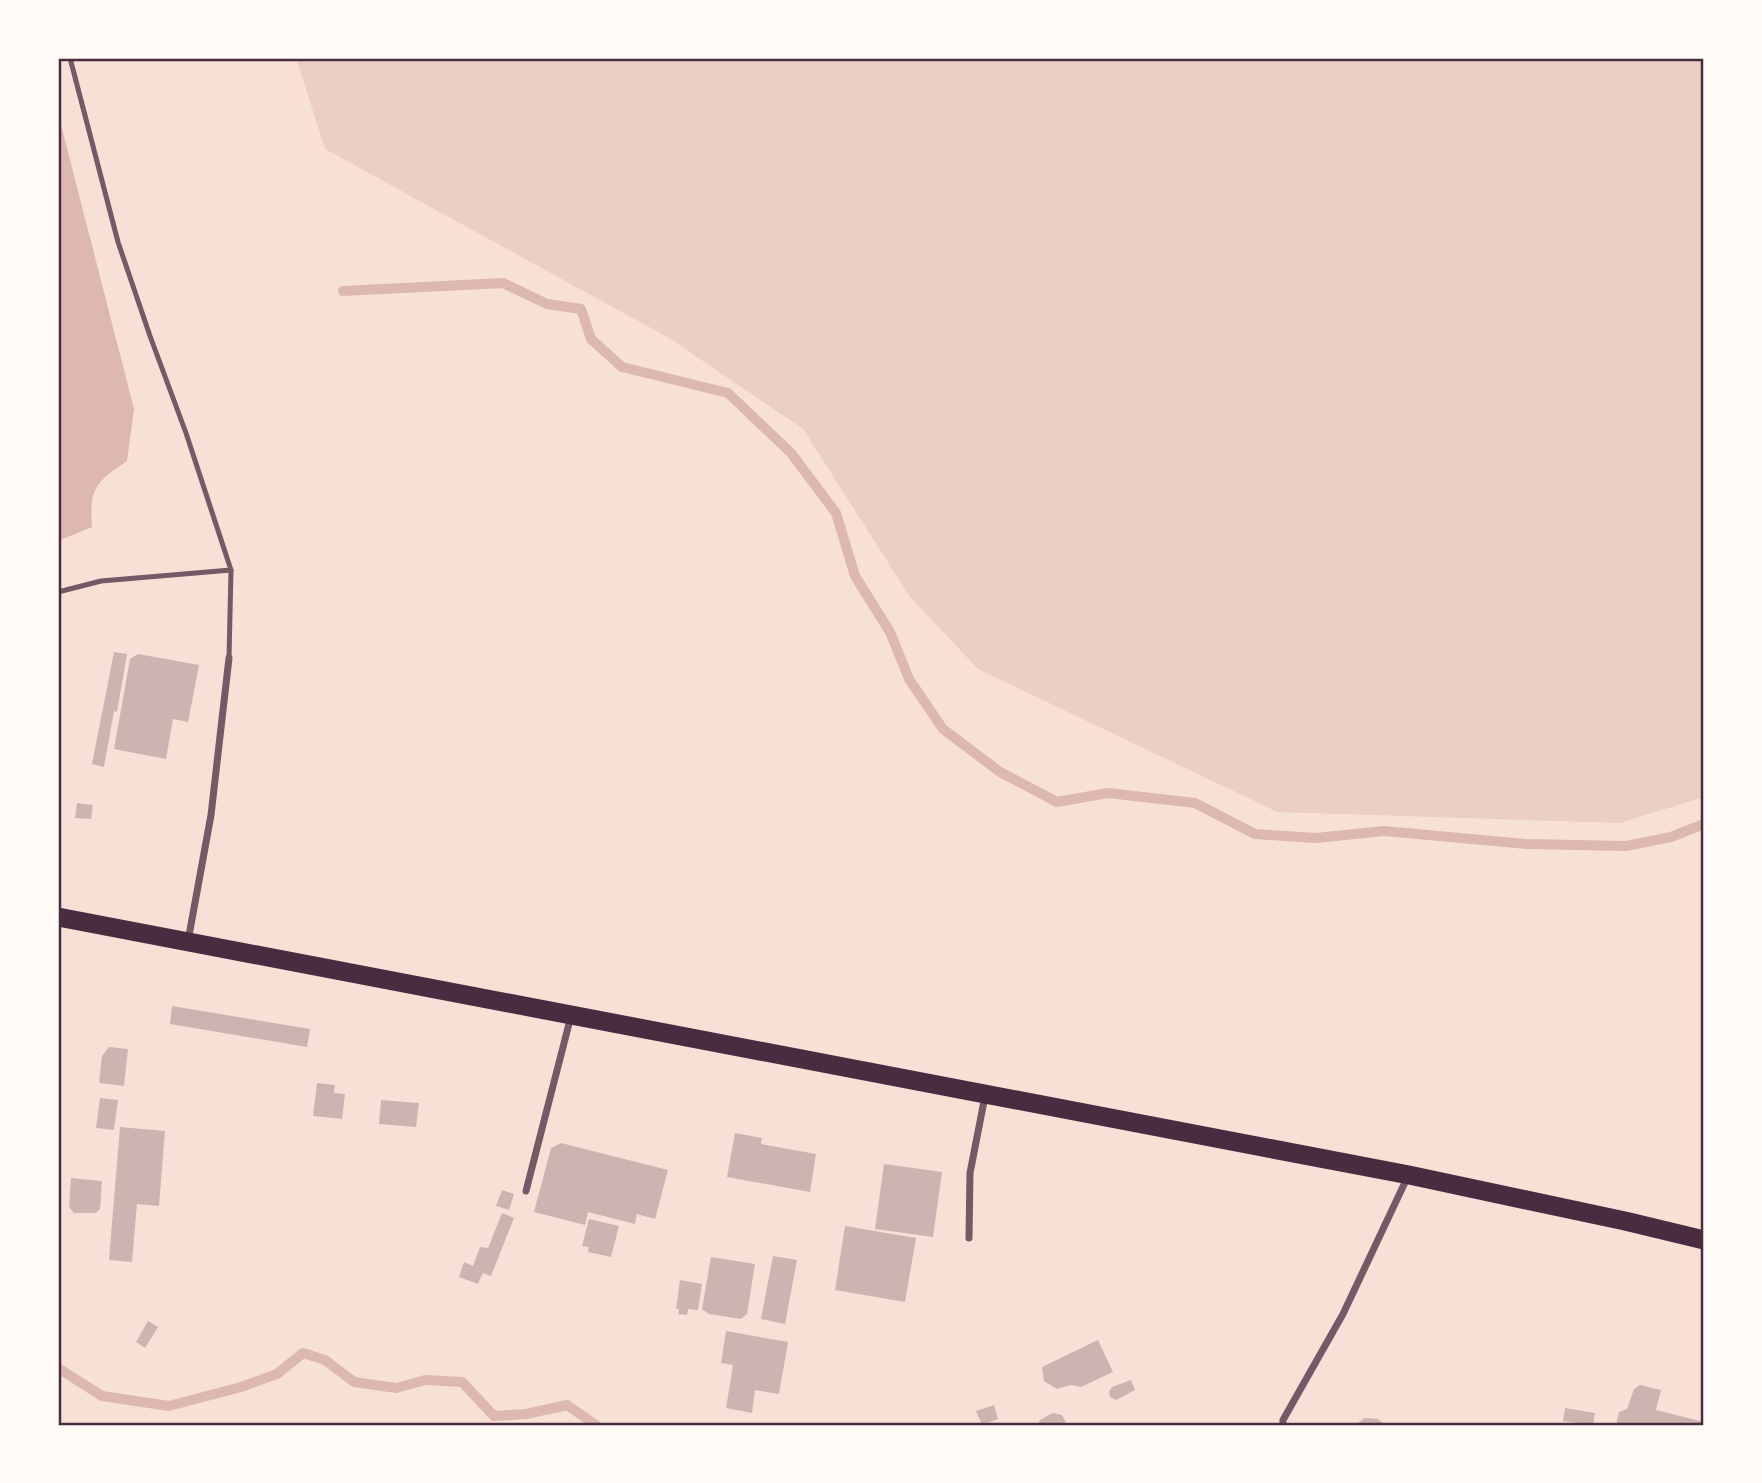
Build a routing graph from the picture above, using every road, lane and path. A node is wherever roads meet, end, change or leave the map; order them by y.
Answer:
1 (70, 58) edge
2 (231, 570) junction
3 (58, 592) edge
4 (229, 658) joint
5 (58, 917) edge
6 (187, 942) junction
7 (571, 1015) junction
8 (985, 1095) junction
9 (1409, 1175) junction
10 (526, 1191) dead end
11 (969, 1238) dead end
12 (1704, 1240) edge
13 (1283, 1425) edge

1 - 2 lane
2 - 3 lane
2 - 4 lane
4 - 6 street
5 - 6 highway
6 - 7 highway
7 - 8 highway
7 - 10 street
8 - 9 highway
8 - 11 street
9 - 12 highway
9 - 13 street

